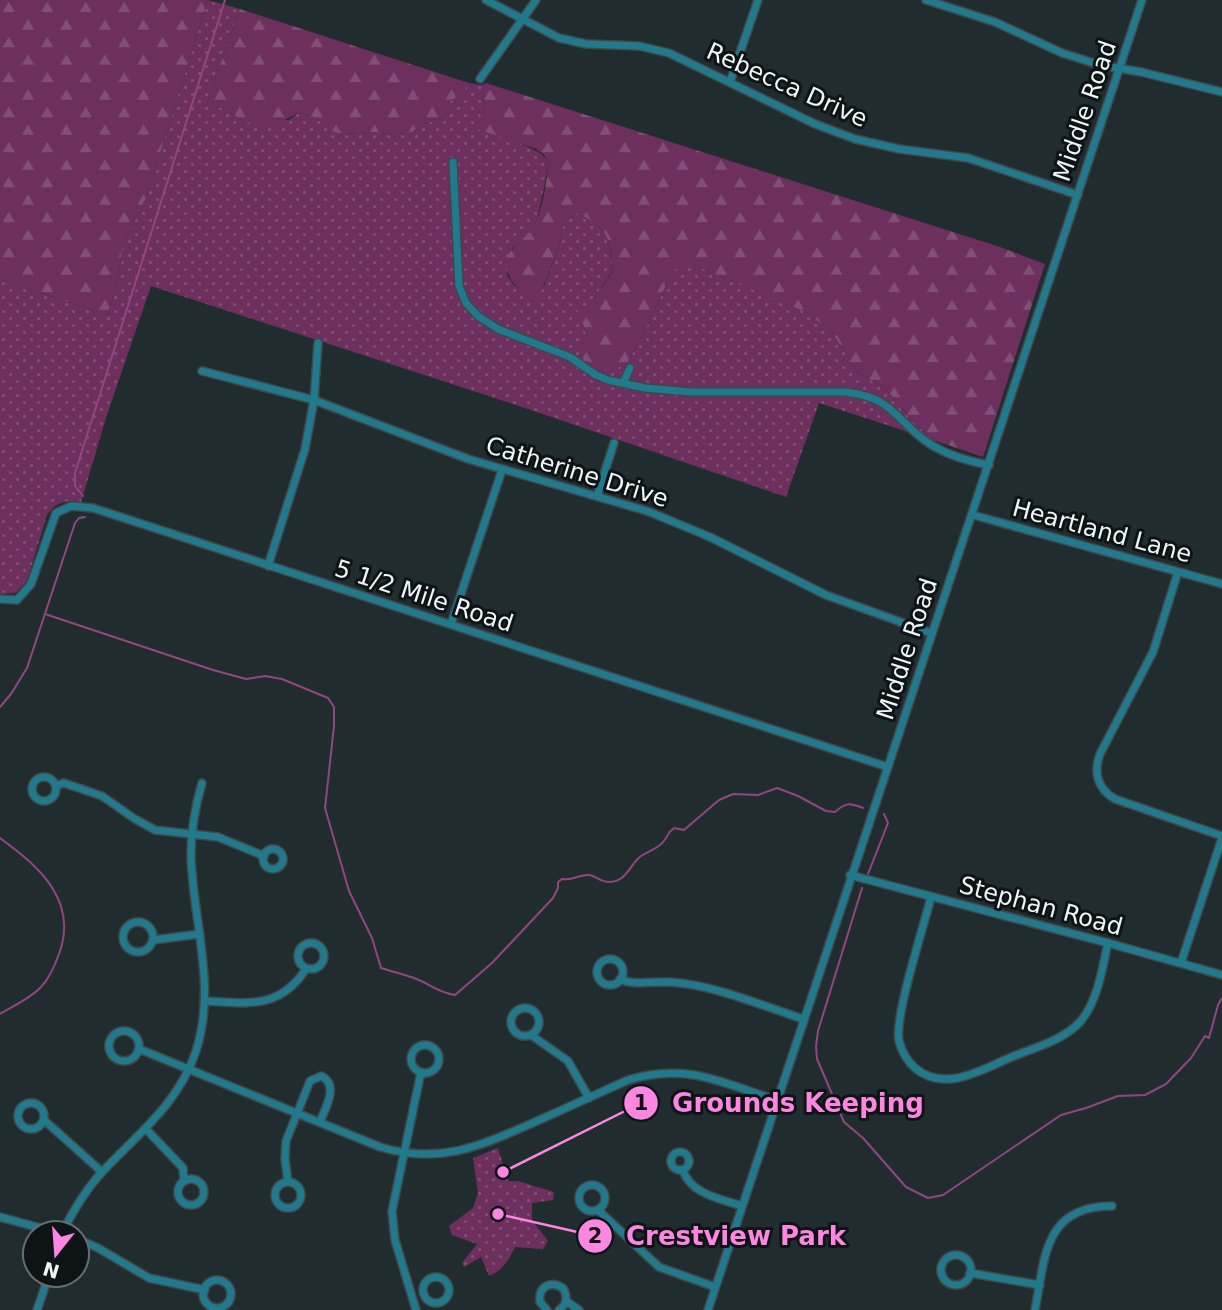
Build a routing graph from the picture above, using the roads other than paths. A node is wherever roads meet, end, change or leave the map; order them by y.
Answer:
1 (486, 0) edge
2 (536, 0) edge
3 (758, 0) edge
4 (926, 0) edge
5 (1143, 0) edge
6 (522, 20) junction
7 (1120, 68) junction
8 (480, 79) dead end
9 (730, 82) junction
10 (1222, 92) edge
11 (453, 162) dead end
12 (1077, 195) junction
13 (318, 344) dead end
14 (630, 368) dead end
15 (202, 371) dead end
16 (623, 383) junction
17 (314, 400) junction
18 (614, 443) dead end
19 (989, 465) junction
20 (502, 470) junction
21 (597, 496) junction
22 (973, 515) junction
23 (268, 566) junction
24 (1178, 572) junction
25 (1222, 584) edge
26 (0, 598) edge
27 (451, 624) junction
28 (931, 633) junction
29 (888, 767) junction
30 (202, 783) dead end
31 (56, 786) dead end
32 (192, 835) junction
33 (1222, 837) edge
34 (264, 856) dead end
35 (850, 876) junction
36 (932, 897) junction
37 (200, 934) junction
38 (153, 940) junction
39 (1108, 943) junction
40 (1181, 963) junction
41 (306, 969) dead end
42 (1222, 975) edge
43 (620, 979) dead end
44 (205, 1001) junction
45 (803, 1019) junction
46 (531, 1035) junction
47 (139, 1049) junction
48 (189, 1069) junction
49 (421, 1072) dead end
50 (589, 1098) junction
51 (776, 1100) junction
52 (298, 1114) junction
53 (44, 1120) dead end
54 (320, 1122) junction
55 (146, 1129) junction
56 (403, 1153) junction
57 (683, 1170) dead end
58 (102, 1172) junction
59 (184, 1181) dead end
60 (288, 1182) dead end
61 (742, 1206) junction
62 (1112, 1206) dead end
63 (0, 1209) edge
64 (598, 1210) dead end
65 (0, 1217) edge
66 (69, 1219) edge
67 (21, 1223) edge
68 (91, 1245) edge
69 (970, 1273) junction
70 (1040, 1285) junction
71 (715, 1287) junction
72 (44, 1289) edge
73 (205, 1290) dead end
74 (423, 1292) dead end
75 (411, 1296) junction
76 (566, 1301) junction
77 (37, 1310) edge
78 (416, 1310) edge
79 (547, 1310) edge
80 (559, 1310) edge
81 (579, 1310) edge
82 (708, 1310) edge
83 (1035, 1310) edge

1 - 6 street, Rebecca Drive
2 - 6 street
3 - 9 street
4 - 7 street
5 - 7 street, Middle Road
6 - 8 street
6 - 9 street, Rebecca Drive
7 - 10 street
7 - 12 street, Middle Road
9 - 12 street, Rebecca Drive
11 - 16 street
12 - 19 street, Middle Road
13 - 17 street
14 - 16 street
15 - 17 street, Catherine Drive
16 - 19 street
17 - 20 street, Catherine Drive
17 - 23 street
18 - 21 street
19 - 22 street, Middle Road
20 - 21 street, Catherine Drive
20 - 27 street
21 - 28 street, Catherine Drive
22 - 24 street, Heartland Lane
22 - 28 street, Middle Road
23 - 26 street, 5 1/2 Mile Road
23 - 27 street, 5 1/2 Mile Road
24 - 25 street, Heartland Lane
24 - 33 street
27 - 29 street, 5 1/2 Mile Road
28 - 29 street, Middle Road
29 - 35 street, Middle Road
30 - 32 street
31 - 32 street
32 - 34 street
32 - 37 street
33 - 40 street
35 - 36 street, Stephan Road
35 - 45 street, Middle Road
36 - 39 street, Stephan Road
36 - 39 street
37 - 38 street
37 - 44 street
38 - 38 street
39 - 40 street, Stephan Road
40 - 42 street, Stephan Road
41 - 44 street
43 - 45 street
44 - 48 street
45 - 51 street, Middle Road
46 - 46 street
46 - 50 street
47 - 47 street
47 - 48 street
48 - 52 street
48 - 55 street
49 - 56 street
50 - 51 street
50 - 56 street
51 - 61 street, Middle Road
52 - 54 street
52 - 54 street
52 - 60 street
53 - 58 street
54 - 56 street
55 - 58 street
55 - 59 street
56 - 75 street
57 - 61 street
58 - 66 street
61 - 71 street, Middle Road
62 - 70 street
63 - 65 street
64 - 71 street
65 - 67 street
68 - 73 street
69 - 69 street
69 - 70 street
70 - 83 street
71 - 82 street, Middle Road
72 - 77 street
74 - 75 street
75 - 78 street
76 - 79 street
76 - 80 street
76 - 81 street

